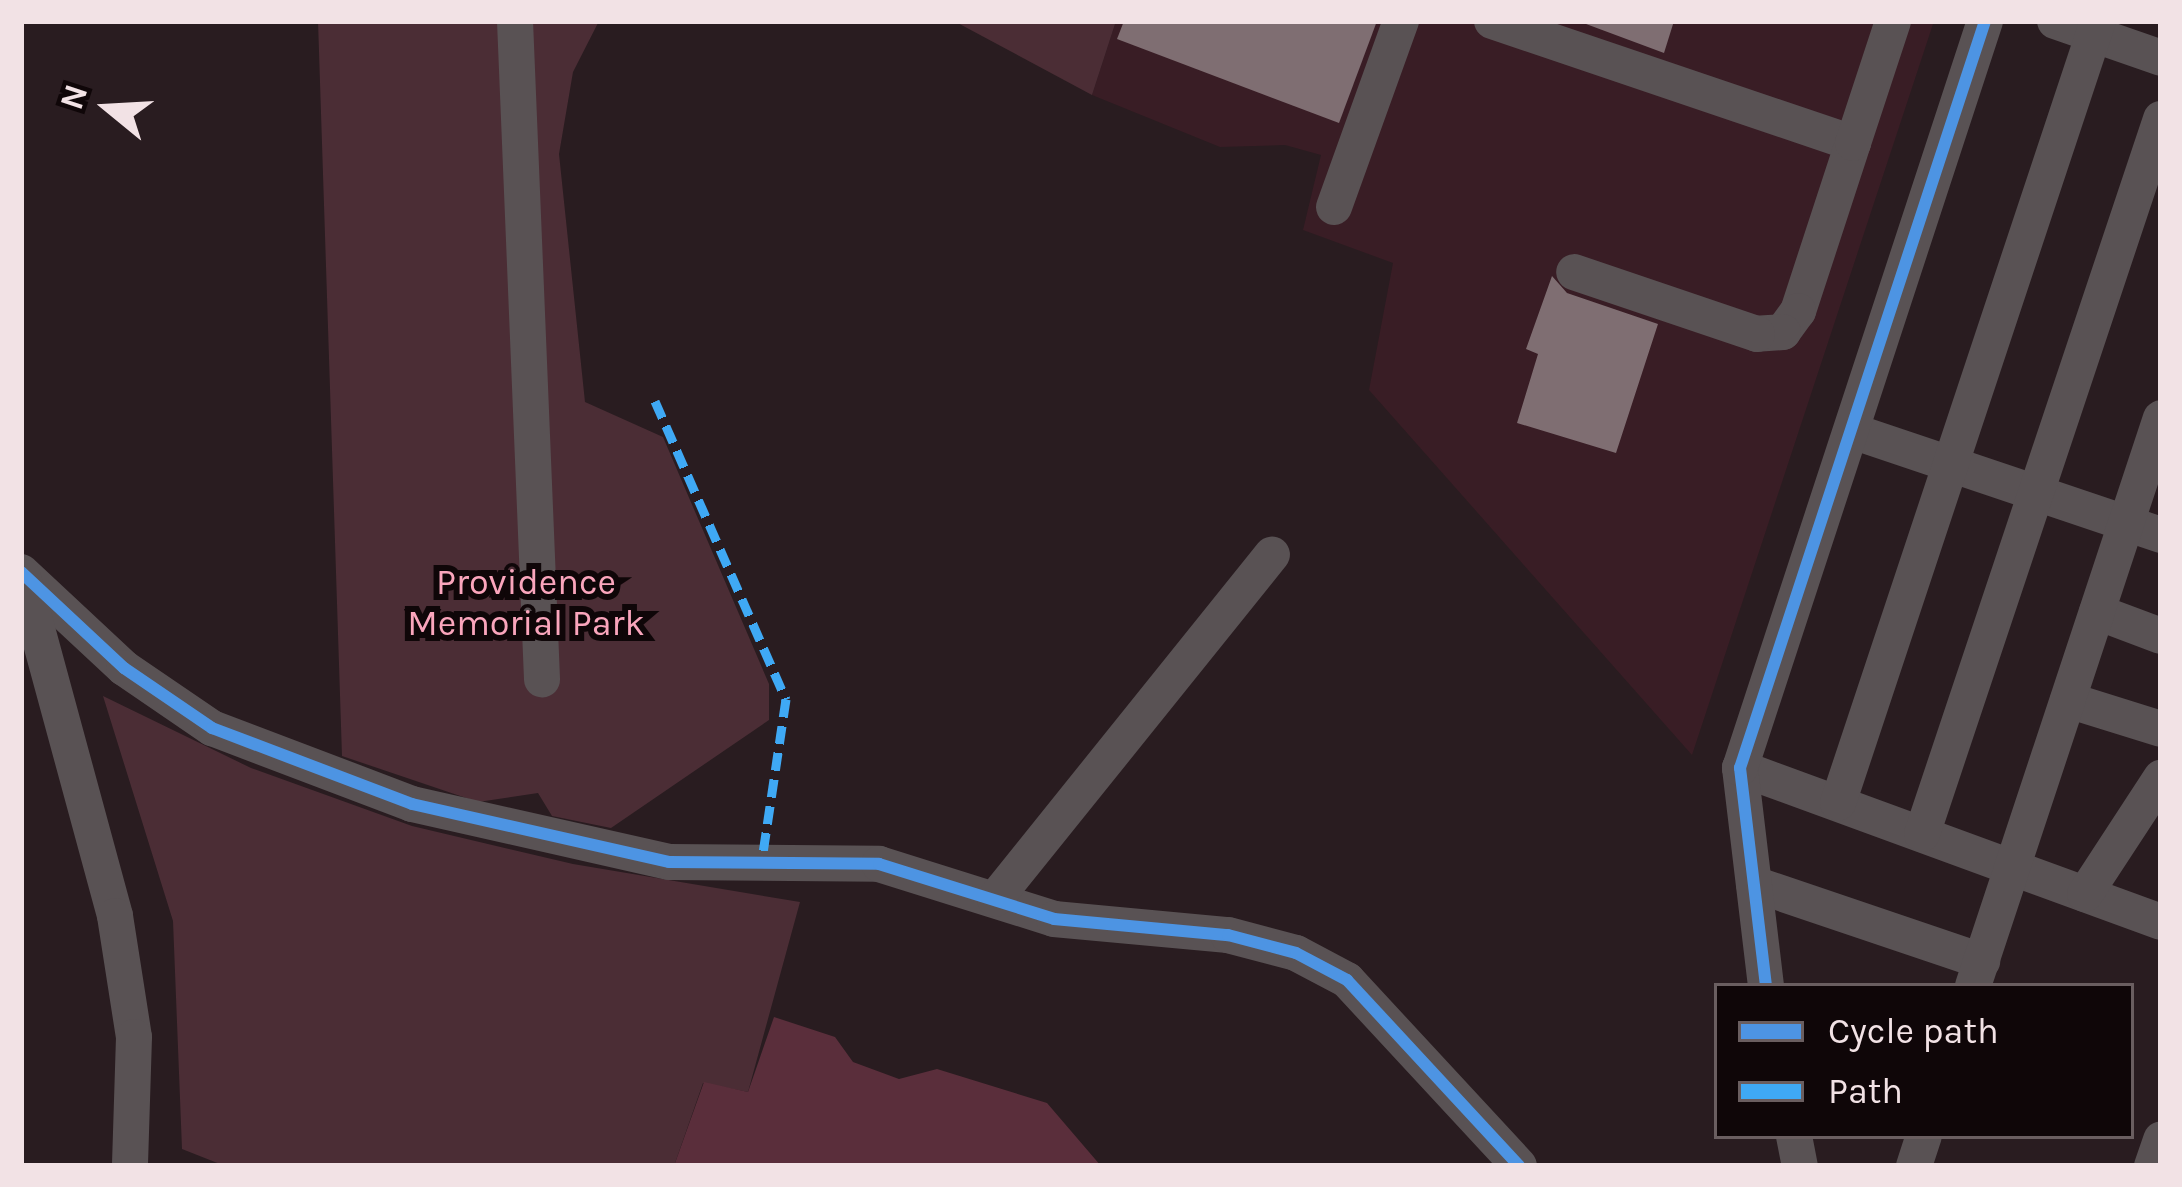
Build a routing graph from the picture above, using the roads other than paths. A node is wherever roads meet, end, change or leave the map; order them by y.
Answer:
1 (515, 21) edge
2 (1401, 21) edge
3 (1492, 21) edge
4 (1893, 21) edge
5 (1985, 21) edge
6 (2055, 21) edge
7 (2096, 28) edge
8 (2161, 58) edge
9 (2161, 119) edge
10 (1852, 143) junction
11 (1334, 207) dead end
12 (1574, 272) dead end
13 (2161, 418) edge
14 (1852, 431) junction
15 (1953, 465) junction
16 (2038, 494) junction
17 (2143, 530) edge
18 (1272, 554) dead end
19 (22, 573) edge
20 (2097, 613) junction
21 (2161, 636) edge
22 (542, 679) dead end
23 (2068, 700) junction
24 (2161, 729) edge
25 (1740, 768) junction
26 (2161, 778) edge
27 (1838, 803) junction
28 (1922, 834) junction
29 (2013, 867) junction
30 (1754, 884) junction
31 (2085, 894) junction
32 (994, 899) junction
33 (2161, 922) edge
34 (1978, 974) edge
35 (1766, 983) edge
36 (2161, 1140) edge
37 (130, 1166) edge
38 (1519, 1166) edge
39 (2152, 1166) edge

1 - 22 street
2 - 11 street
3 - 10 street
4 - 10 street
5 - 14 street
6 - 7 street
7 - 8 street
7 - 15 street
9 - 16 street
10 - 12 street
13 - 17 street
14 - 15 street
14 - 25 street
15 - 16 street
15 - 27 street
16 - 17 street
16 - 28 street
17 - 20 street
18 - 32 street
19 - 32 street
19 - 37 street
20 - 21 street
20 - 23 street
23 - 24 street
23 - 29 street
25 - 27 street
25 - 30 street
26 - 31 street
27 - 28 street
28 - 29 street
29 - 31 street
29 - 34 street
30 - 34 street
30 - 35 street
31 - 33 street
32 - 38 street
36 - 39 street

